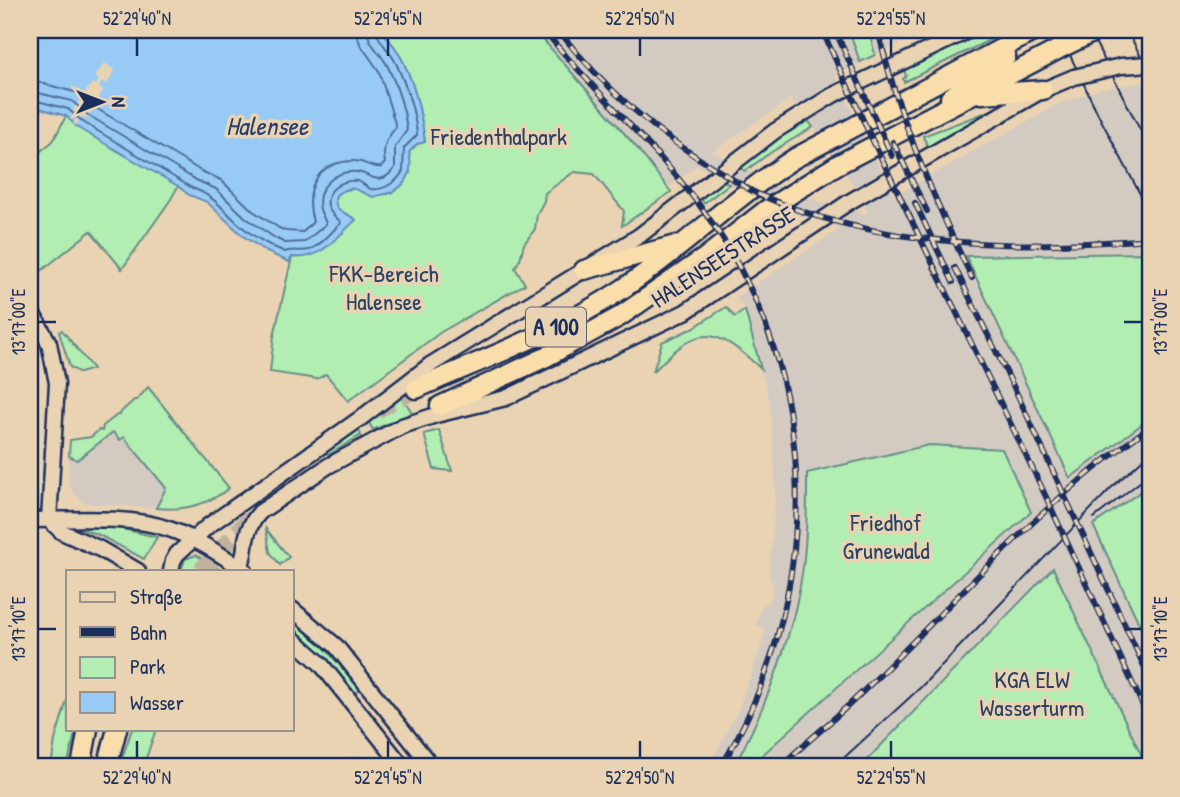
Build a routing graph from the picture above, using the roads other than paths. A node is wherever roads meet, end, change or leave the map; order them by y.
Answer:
1 (970, 30) edge
2 (1100, 31) edge
3 (1051, 35) edge
4 (1150, 64) edge
5 (1043, 90) junction
6 (974, 94) junction
7 (923, 120) junction
8 (683, 244) junction
9 (584, 270) junction
10 (30, 309) edge
11 (416, 389) tunnel mouth
12 (440, 406) dead end
13 (30, 520) edge
14 (49, 520) junction
15 (191, 540) junction
16 (136, 570) edge
17 (171, 570) edge
18 (242, 570) edge
19 (294, 610) edge
20 (294, 640) edge
21 (88, 730) edge
22 (117, 730) edge
23 (81, 767) edge
24 (107, 767) edge
25 (404, 767) edge
26 (432, 767) edge

1 - 9 main road
2 - 3 highway, A 100, bridge
3 - 6 highway, A 100
3 - 7 highway, A 100
3 - 8 highway, A 100
4 - 5 main road, HALENSEESTRASSE, bridge
5 - 6 highway
5 - 18 main road, HALENSEESTRASSE
6 - 7 highway, A 100
7 - 12 highway, A 100
8 - 9 highway
8 - 11 highway, A 100
9 - 15 main road
10 - 14 main road
13 - 14 main road
14 - 15 main road
14 - 16 main road
15 - 17 main road
15 - 18 main road
19 - 26 main road
20 - 25 main road
21 - 23 highway
22 - 24 highway

